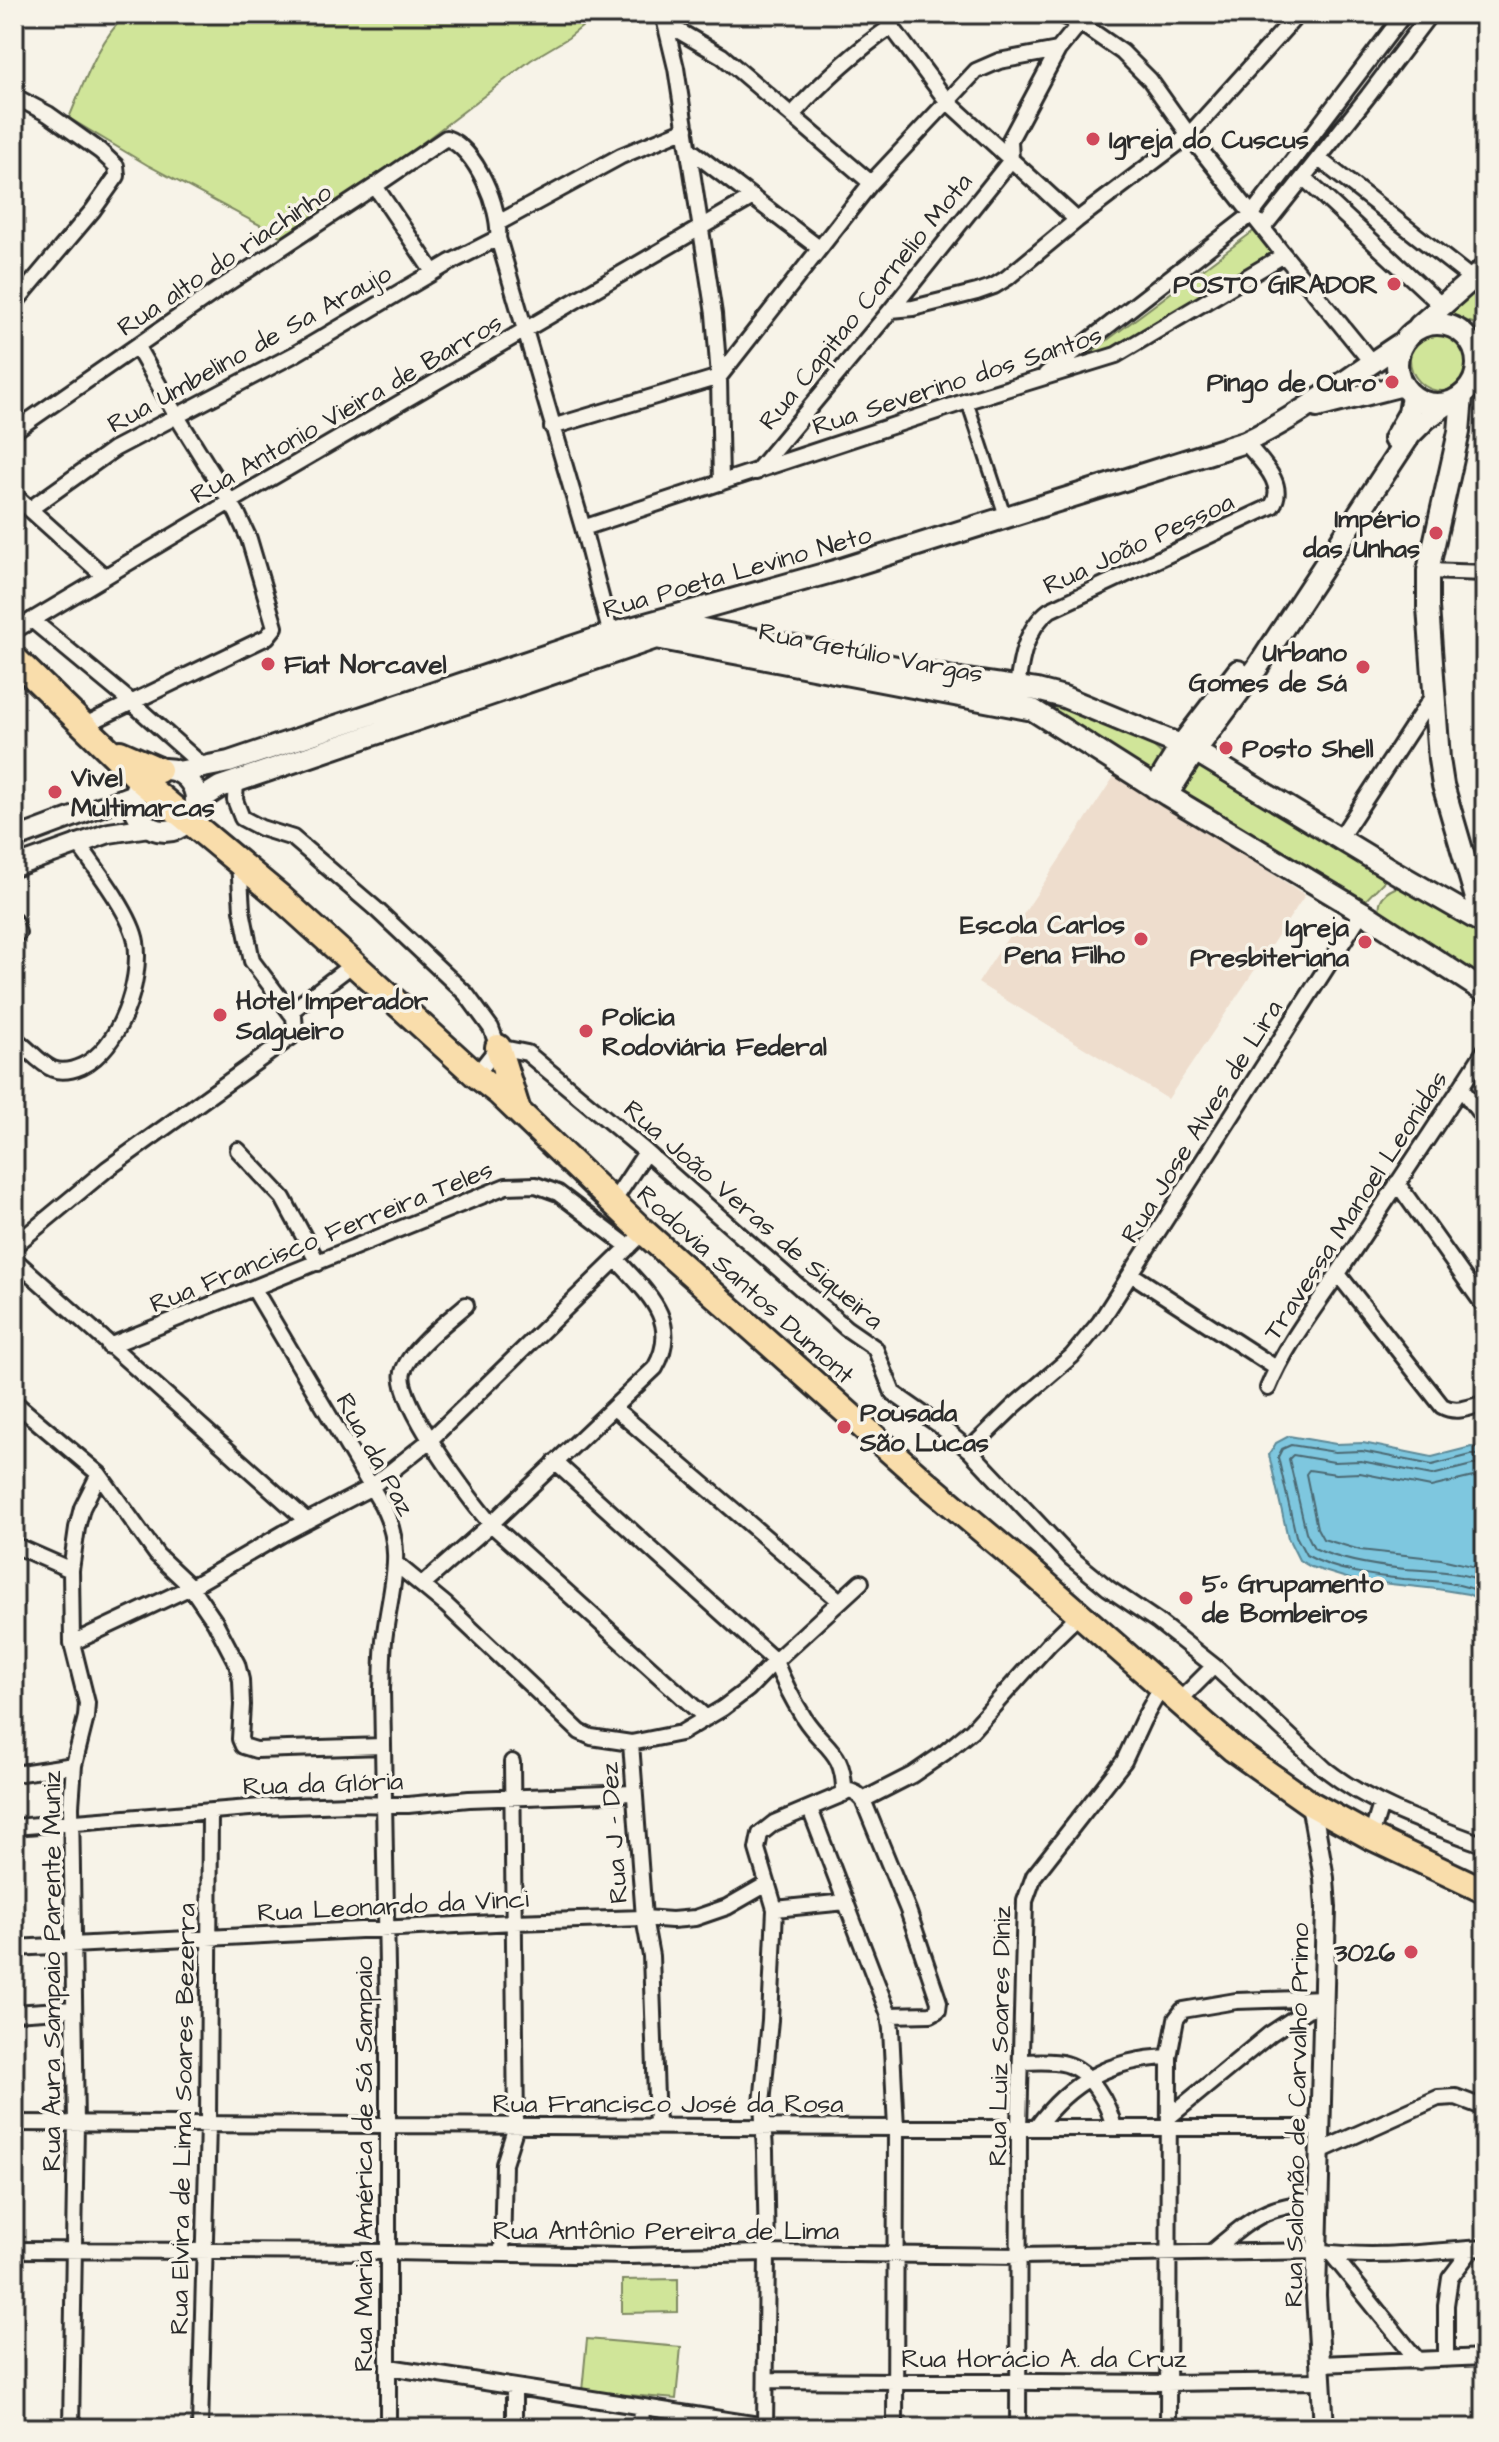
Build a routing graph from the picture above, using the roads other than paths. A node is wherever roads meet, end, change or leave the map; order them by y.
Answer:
1 (1058, 14) edge
2 (1298, 14) edge
3 (1404, 14) edge
4 (1430, 14) edge
5 (664, 18) edge
6 (887, 20) edge
7 (1080, 23) junction
8 (1058, 50) junction
9 (14, 96) edge
10 (947, 101) junction
11 (792, 115) junction
12 (686, 129) junction
13 (1189, 135) junction
14 (689, 149) junction
15 (1319, 159) junction
16 (1011, 160) junction
17 (1304, 178) junction
18 (871, 183) junction
19 (375, 186) junction
20 (753, 197) junction
21 (1252, 214) junction
22 (1077, 220) junction
23 (500, 222) junction
24 (702, 227) junction
25 (1263, 228) junction
26 (498, 238) junction
27 (819, 248) junction
28 (1284, 255) junction
29 (433, 272) junction
30 (1479, 274) edge
31 (14, 304) edge
32 (1442, 306) junction
33 (891, 310) junction
34 (524, 332) junction
35 (1405, 339) junction
36 (1480, 345) edge
37 (137, 347) junction
38 (1372, 363) junction
39 (719, 377) junction
40 (1039, 379) junction
41 (1407, 390) junction
42 (1456, 399) junction
43 (967, 401) junction
44 (1306, 410) junction
45 (176, 415) junction
46 (552, 427) junction
47 (14, 431) edge
48 (1245, 442) junction
49 (755, 472) junction
50 (721, 483) junction
51 (14, 495) edge
52 (230, 502) junction
53 (30, 509) junction
54 (1353, 511) junction
55 (1005, 516) junction
56 (583, 528) junction
57 (1428, 571) junction
58 (1485, 573) edge
59 (104, 576) junction
60 (32, 620) junction
61 (658, 621) junction
62 (14, 631) edge
63 (613, 643) junction
64 (14, 658) edge
65 (914, 678) junction
66 (1434, 694) junction
67 (1015, 697) junction
68 (131, 702) junction
69 (85, 725) junction
70 (1189, 748) junction
71 (204, 767) junction
72 (236, 781) junction
73 (150, 782) junction
74 (1161, 792) junction
75 (192, 812) junction
76 (149, 827) junction
77 (1340, 838) junction
78 (14, 839) edge
79 (77, 842) junction
80 (239, 862) junction
81 (14, 867) edge
82 (1362, 912) junction
83 (14, 921) edge
84 (1484, 923) edge
85 (14, 935) edge
86 (353, 964) junction
87 (1485, 992) edge
88 (290, 1012) junction
89 (14, 1039) edge
90 (498, 1047) junction
91 (1485, 1050) edge
92 (476, 1075) junction
93 (1461, 1088) junction
94 (518, 1111) junction
95 (1485, 1120) edge
96 (238, 1150) dead end
97 (646, 1152) junction
98 (1397, 1183) junction
99 (613, 1202) junction
100 (637, 1240) junction
101 (14, 1246) edge
102 (14, 1259) edge
103 (617, 1260) junction
104 (318, 1263) junction
105 (1131, 1274) junction
106 (1338, 1274) junction
107 (254, 1289) junction
108 (466, 1305) dead end
109 (1485, 1307) edge
110 (109, 1346) junction
111 (1276, 1368) junction
112 (1268, 1388) dead end
113 (14, 1402) edge
114 (1485, 1403) edge
115 (614, 1408) junction
116 (430, 1440) junction
117 (969, 1450) junction
118 (555, 1462) junction
119 (99, 1474) junction
120 (370, 1488) junction
121 (307, 1521) junction
122 (491, 1524) junction
123 (14, 1545) edge
124 (395, 1563) junction
125 (71, 1570) junction
126 (861, 1582) dead end
127 (422, 1585) junction
128 (191, 1587) junction
129 (840, 1601) junction
130 (1080, 1614) junction
131 (72, 1643) junction
132 (775, 1661) junction
133 (1214, 1666) junction
134 (1169, 1695) junction
135 (706, 1718) junction
136 (631, 1743) junction
137 (383, 1746) junction
138 (512, 1762) dead end
139 (74, 1765) junction
140 (14, 1774) edge
141 (634, 1793) junction
142 (844, 1794) junction
143 (513, 1798) junction
144 (862, 1798) junction
145 (384, 1803) junction
146 (1311, 1804) junction
147 (1381, 1804) junction
148 (810, 1809) junction
149 (210, 1812) junction
150 (72, 1821) junction
151 (14, 1827) edge
152 (1371, 1837) junction
153 (1485, 1845) edge
154 (767, 1884) junction
155 (1485, 1891) edge
156 (846, 1902) junction
157 (775, 1909) junction
158 (644, 1918) junction
159 (514, 1922) junction
160 (386, 1929) junction
161 (210, 1938) junction
162 (74, 1944) junction
163 (14, 1948) edge
164 (1325, 2001) junction
165 (74, 2009) junction
166 (14, 2013) edge
167 (889, 2015) junction
168 (1169, 2057) junction
169 (1021, 2062) junction
170 (1088, 2079) junction
171 (1485, 2108) edge
172 (1169, 2122) junction
173 (14, 2123) edge
174 (76, 2123) junction
175 (208, 2124) junction
176 (388, 2125) junction
177 (516, 2126) junction
178 (657, 2126) junction
179 (763, 2127) junction
180 (896, 2128) junction
181 (1019, 2128) junction
182 (1036, 2128) junction
183 (1114, 2128) junction
184 (1321, 2128) junction
185 (1320, 2151) junction
186 (1318, 2201) junction
187 (1479, 2249) edge
188 (14, 2250) edge
189 (203, 2250) junction
190 (72, 2251) junction
191 (1213, 2251) junction
192 (389, 2252) junction
193 (1324, 2252) junction
194 (767, 2253) junction
195 (1167, 2253) junction
196 (502, 2254) junction
197 (896, 2254) junction
198 (1020, 2256) junction
199 (1485, 2357) edge
200 (1446, 2359) junction
201 (1418, 2361) junction
202 (389, 2367) junction
203 (1321, 2373) junction
204 (766, 2380) junction
205 (896, 2382) junction
206 (1018, 2382) junction
207 (1167, 2383) junction
208 (514, 2387) junction
209 (642, 2407) junction
210 (765, 2427) edge
211 (71, 2428) edge
212 (200, 2428) edge
213 (388, 2428) edge
214 (514, 2428) edge
215 (641, 2428) edge
216 (895, 2428) edge
217 (1018, 2428) edge
218 (1168, 2428) edge
219 (1324, 2428) edge

1 - 7 street
2 - 13 street
3 - 21 street
4 - 15 street
5 - 11 street
5 - 12 street
6 - 10 street
6 - 11 street
7 - 8 street
7 - 13 street
8 - 10 street
8 - 16 street
9 - 31 street
10 - 16 street
10 - 18 street
11 - 18 street
12 - 14 street
12 - 23 street
13 - 21 street
13 - 22 street
14 - 20 street
14 - 24 street
15 - 17 street
15 - 30 street
16 - 22 street
16 - 33 street, Rua Capitao Cornelio Mota
17 - 25 street
17 - 32 street
18 - 27 street
19 - 23 street
19 - 29 street
19 - 37 street, Rua alto do riachinho
20 - 24 street, Rua Antonio Vieira de Barros
20 - 27 street
21 - 25 street
21 - 40 street
22 - 33 street
23 - 26 street
24 - 34 street, Rua Antonio Vieira de Barros
24 - 39 street
25 - 28 street
26 - 29 street, Rua Umbelino de Sa Araujo
26 - 34 street
27 - 39 street
28 - 38 street
28 - 40 street, Rua Severino dos Santos
29 - 45 street, Rua Umbelino de Sa Araujo
30 - 32 main road
32 - 35 main road
33 - 49 street, Rua Capitao Cornelio Mota
34 - 46 street
34 - 52 street, Rua Antonio Vieira de Barros
35 - 36 main road
35 - 38 main road, Rua Poeta Levino Neto
35 - 41 main road
36 - 42 main road
37 - 45 street
37 - 47 street, Rua alto do riachinho
38 - 44 main road, Rua Poeta Levino Neto
39 - 46 street
39 - 50 street
40 - 43 street, Rua Severino dos Santos
41 - 42 main road
41 - 44 main road, Rua Poeta Levino Neto
41 - 54 main road
42 - 54 main road
42 - 57 main road
43 - 49 street, Rua Severino dos Santos
43 - 55 street
44 - 48 main road, Rua Poeta Levino Neto
45 - 52 street
45 - 53 street, Rua Umbelino de Sa Araujo
46 - 56 street
48 - 55 main road, Rua Poeta Levino Neto
48 - 67 street, Rua João Pessoa
49 - 50 street, Rua Severino dos Santos
50 - 56 street, Rua Severino dos Santos
51 - 53 street
52 - 59 street, Rua Antonio Vieira de Barros
52 - 68 street
53 - 59 street
54 - 70 main road
55 - 61 main road, Rua Poeta Levino Neto
56 - 63 street
57 - 58 street
57 - 66 main road
59 - 60 street, Rua Antonio Vieira de Barros
60 - 62 street, Rua Antonio Vieira de Barros
60 - 68 street
61 - 63 main road, Rua Poeta Levino Neto
61 - 65 main road, Rua Getúlio Vargas
63 - 65 main road, Rua Getúlio Vargas
63 - 71 main road, Rua Poeta Levino Neto
63 - 72 main road, Rua Getúlio Vargas
64 - 69 highway
65 - 67 main road, Rua Getúlio Vargas
66 - 77 street
66 - 84 main road
67 - 70 main road, Rua Getúlio Vargas
67 - 74 main road, Rua Getúlio Vargas
68 - 69 street
68 - 71 street
69 - 73 highway, Rodovia Santos Dumont
70 - 74 main road
70 - 77 main road, Rua Getúlio Vargas
71 - 73 main road, Rua Poeta Levino Neto
72 - 75 main road, Rua Getúlio Vargas
72 - 90 street
73 - 75 highway, Rodovia Santos Dumont
73 - 75 main road
73 - 76 main road
73 - 78 street
74 - 82 main road, Rua Getúlio Vargas
75 - 76 main road
75 - 80 highway, Rodovia Santos Dumont
76 - 79 street
77 - 84 main road, Rua Getúlio Vargas
79 - 81 street
79 - 89 street
80 - 86 highway, Rodovia Santos Dumont
80 - 88 street
82 - 87 main road, Rua Getúlio Vargas
82 - 105 street, Rua Jose Alves de Lira
83 - 85 street
86 - 88 street
86 - 92 highway, Rodovia Santos Dumont
88 - 101 street
90 - 92 street
90 - 94 highway
90 - 97 street, Rua João Veras de Siqueira
91 - 93 street, Travessa Manoel Leonidas
92 - 94 highway, Rodovia Santos Dumont
93 - 95 street
93 - 98 street, Travessa Manoel Leonidas
94 - 99 highway, Rodovia Santos Dumont
96 - 104 street
97 - 99 street
97 - 117 street, Rua João Veras de Siqueira
98 - 106 street, Travessa Manoel Leonidas
98 - 109 street
99 - 100 highway, Rodovia Santos Dumont
100 - 103 street
100 - 104 street, Rua Francisco Ferreira Teles
100 - 130 highway, Rodovia Santos Dumont
102 - 110 street
103 - 115 street
103 - 116 street
104 - 107 street, Rua Francisco Ferreira Teles
105 - 111 street
105 - 117 street, Rua Jose Alves de Lira
106 - 111 street, Travessa Manoel Leonidas
106 - 114 street
107 - 110 street, Rua Francisco Ferreira Teles
107 - 120 street, Rua da Paz
108 - 116 street
110 - 121 street
111 - 112 street, Travessa Manoel Leonidas
113 - 119 street
115 - 118 street
115 - 129 street
116 - 120 street
116 - 122 street
117 - 133 street, Rua João Veras de Siqueira
118 - 122 street
118 - 132 street
119 - 125 street, Rua Aura Sampaio Parente Muniz
119 - 128 street
120 - 121 street
120 - 124 street, Rua da Paz
121 - 128 street
122 - 127 street
122 - 135 street
123 - 125 street
124 - 127 street
124 - 137 street, Rua da Paz
125 - 131 street, Rua Aura Sampaio Parente Muniz
126 - 129 street
127 - 136 street
128 - 131 street
128 - 137 street
129 - 132 street
130 - 134 highway, Rodovia Santos Dumont
130 - 144 street
131 - 139 street, Rua Aura Sampaio Parente Muniz
132 - 135 street
132 - 142 street
133 - 134 street, Rua Luiz Soares Diniz
133 - 147 street, Rua João Veras de Siqueira
134 - 146 highway, Rodovia Santos Dumont
134 - 169 street, Rua Luiz Soares Diniz
135 - 136 street
136 - 141 street, Rua J - Dez
137 - 145 street, Rua da Paz
138 - 143 street
139 - 140 street
139 - 150 street, Rua Aura Sampaio Parente Muniz
141 - 143 street, Rua da Glória
141 - 158 street, Rua J - Dez
142 - 144 street
142 - 148 street
143 - 145 street, Rua da Glória
143 - 159 street
144 - 167 street
145 - 149 street, Rua da Glória
145 - 160 street, Rua Maria América de Sá Sampaio
146 - 152 highway, Rodovia Santos Dumont
146 - 164 street, Rua Salomão de Carvalho Primo
147 - 152 street
147 - 153 street, Rua João Veras de Siqueira
148 - 154 street
148 - 156 street
149 - 150 street, Rua da Glória
149 - 161 street, Rua Elvira de Lima Soares Bezerra
150 - 151 street, Rua da Glória
150 - 162 street, Rua Aura Sampaio Parente Muniz
152 - 155 highway, Rodovia Santos Dumont
154 - 157 street
154 - 158 street, Rua Leonardo da Vinci
156 - 157 street
156 - 167 street
157 - 179 street
158 - 159 street, Rua Leonardo da Vinci
158 - 178 street, Rua J - Dez
159 - 160 street, Rua Leonardo da Vinci
159 - 177 street
160 - 161 street, Rua Leonardo da Vinci
160 - 176 street, Rua Maria América de Sá Sampaio
161 - 162 street, Rua Leonardo da Vinci
161 - 175 street, Rua Elvira de Lima Soares Bezerra
162 - 163 street, Rua Leonardo da Vinci
162 - 165 street, Rua Aura Sampaio Parente Muniz
164 - 168 street
164 - 172 street
164 - 184 street, Rua Salomão de Carvalho Primo
165 - 166 street
165 - 174 street, Rua Aura Sampaio Parente Muniz
167 - 180 street
168 - 170 street
168 - 172 street
169 - 170 street
169 - 181 street, Rua Luiz Soares Diniz
170 - 182 street
170 - 183 street
171 - 185 street
172 - 183 street, Rua Francisco José da Rosa
172 - 184 street, Rua Francisco José da Rosa
172 - 195 street
173 - 174 street, Rua Francisco José da Rosa
174 - 175 street, Rua Francisco José da Rosa
174 - 190 street, Rua Aura Sampaio Parente Muniz
175 - 176 street, Rua Francisco José da Rosa
175 - 189 street, Rua Elvira de Lima Soares Bezerra
176 - 177 street, Rua Francisco José da Rosa
176 - 192 street, Rua Maria América de Sá Sampaio
177 - 178 street, Rua Francisco José da Rosa
177 - 196 street
178 - 179 street, Rua Francisco José da Rosa
179 - 180 street, Rua Francisco José da Rosa
179 - 194 street
180 - 181 street, Rua Francisco José da Rosa
180 - 197 street
181 - 182 street, Rua Francisco José da Rosa
181 - 198 street, Rua Luiz Soares Diniz
182 - 183 street, Rua Francisco José da Rosa
184 - 185 street, Rua Salomão de Carvalho Primo
185 - 186 street, Rua Salomão de Carvalho Primo
186 - 191 street
186 - 193 street, Rua Salomão de Carvalho Primo
187 - 193 street, Rua Antônio Pereira de Lima
187 - 200 street
188 - 190 street, Rua Antônio Pereira de Lima
189 - 190 street, Rua Antônio Pereira de Lima
189 - 192 street, Rua Antônio Pereira de Lima
189 - 212 street, Rua Elvira de Lima Soares Bezerra
190 - 211 street, Rua Aura Sampaio Parente Muniz
191 - 193 street, Rua Antônio Pereira de Lima
191 - 195 street, Rua Antônio Pereira de Lima
192 - 196 street, Rua Antônio Pereira de Lima
192 - 202 street, Rua Maria América de Sá Sampaio
193 - 201 street
193 - 203 street, Rua Salomão de Carvalho Primo
194 - 196 street, Rua Antônio Pereira de Lima
194 - 197 street, Rua Antônio Pereira de Lima
194 - 204 street
195 - 198 street, Rua Antônio Pereira de Lima
195 - 207 street
197 - 198 street, Rua Antônio Pereira de Lima
197 - 205 street
198 - 206 street, Rua Luiz Soares Diniz
199 - 200 street, Rua Horácio A. da Cruz
200 - 201 street, Rua Horácio A. da Cruz
201 - 203 street, Rua Horácio A. da Cruz
202 - 208 street
202 - 213 street, Rua Maria América de Sá Sampaio
203 - 207 street, Rua Horácio A. da Cruz
203 - 219 street, Rua Salomão de Carvalho Primo
204 - 205 street, Rua Horácio A. da Cruz
204 - 210 street
205 - 206 street, Rua Horácio A. da Cruz
205 - 216 street
206 - 207 street, Rua Horácio A. da Cruz
206 - 217 street, Rua Luiz Soares Diniz
207 - 218 street
208 - 209 street
208 - 214 street
209 - 210 street
209 - 215 street

